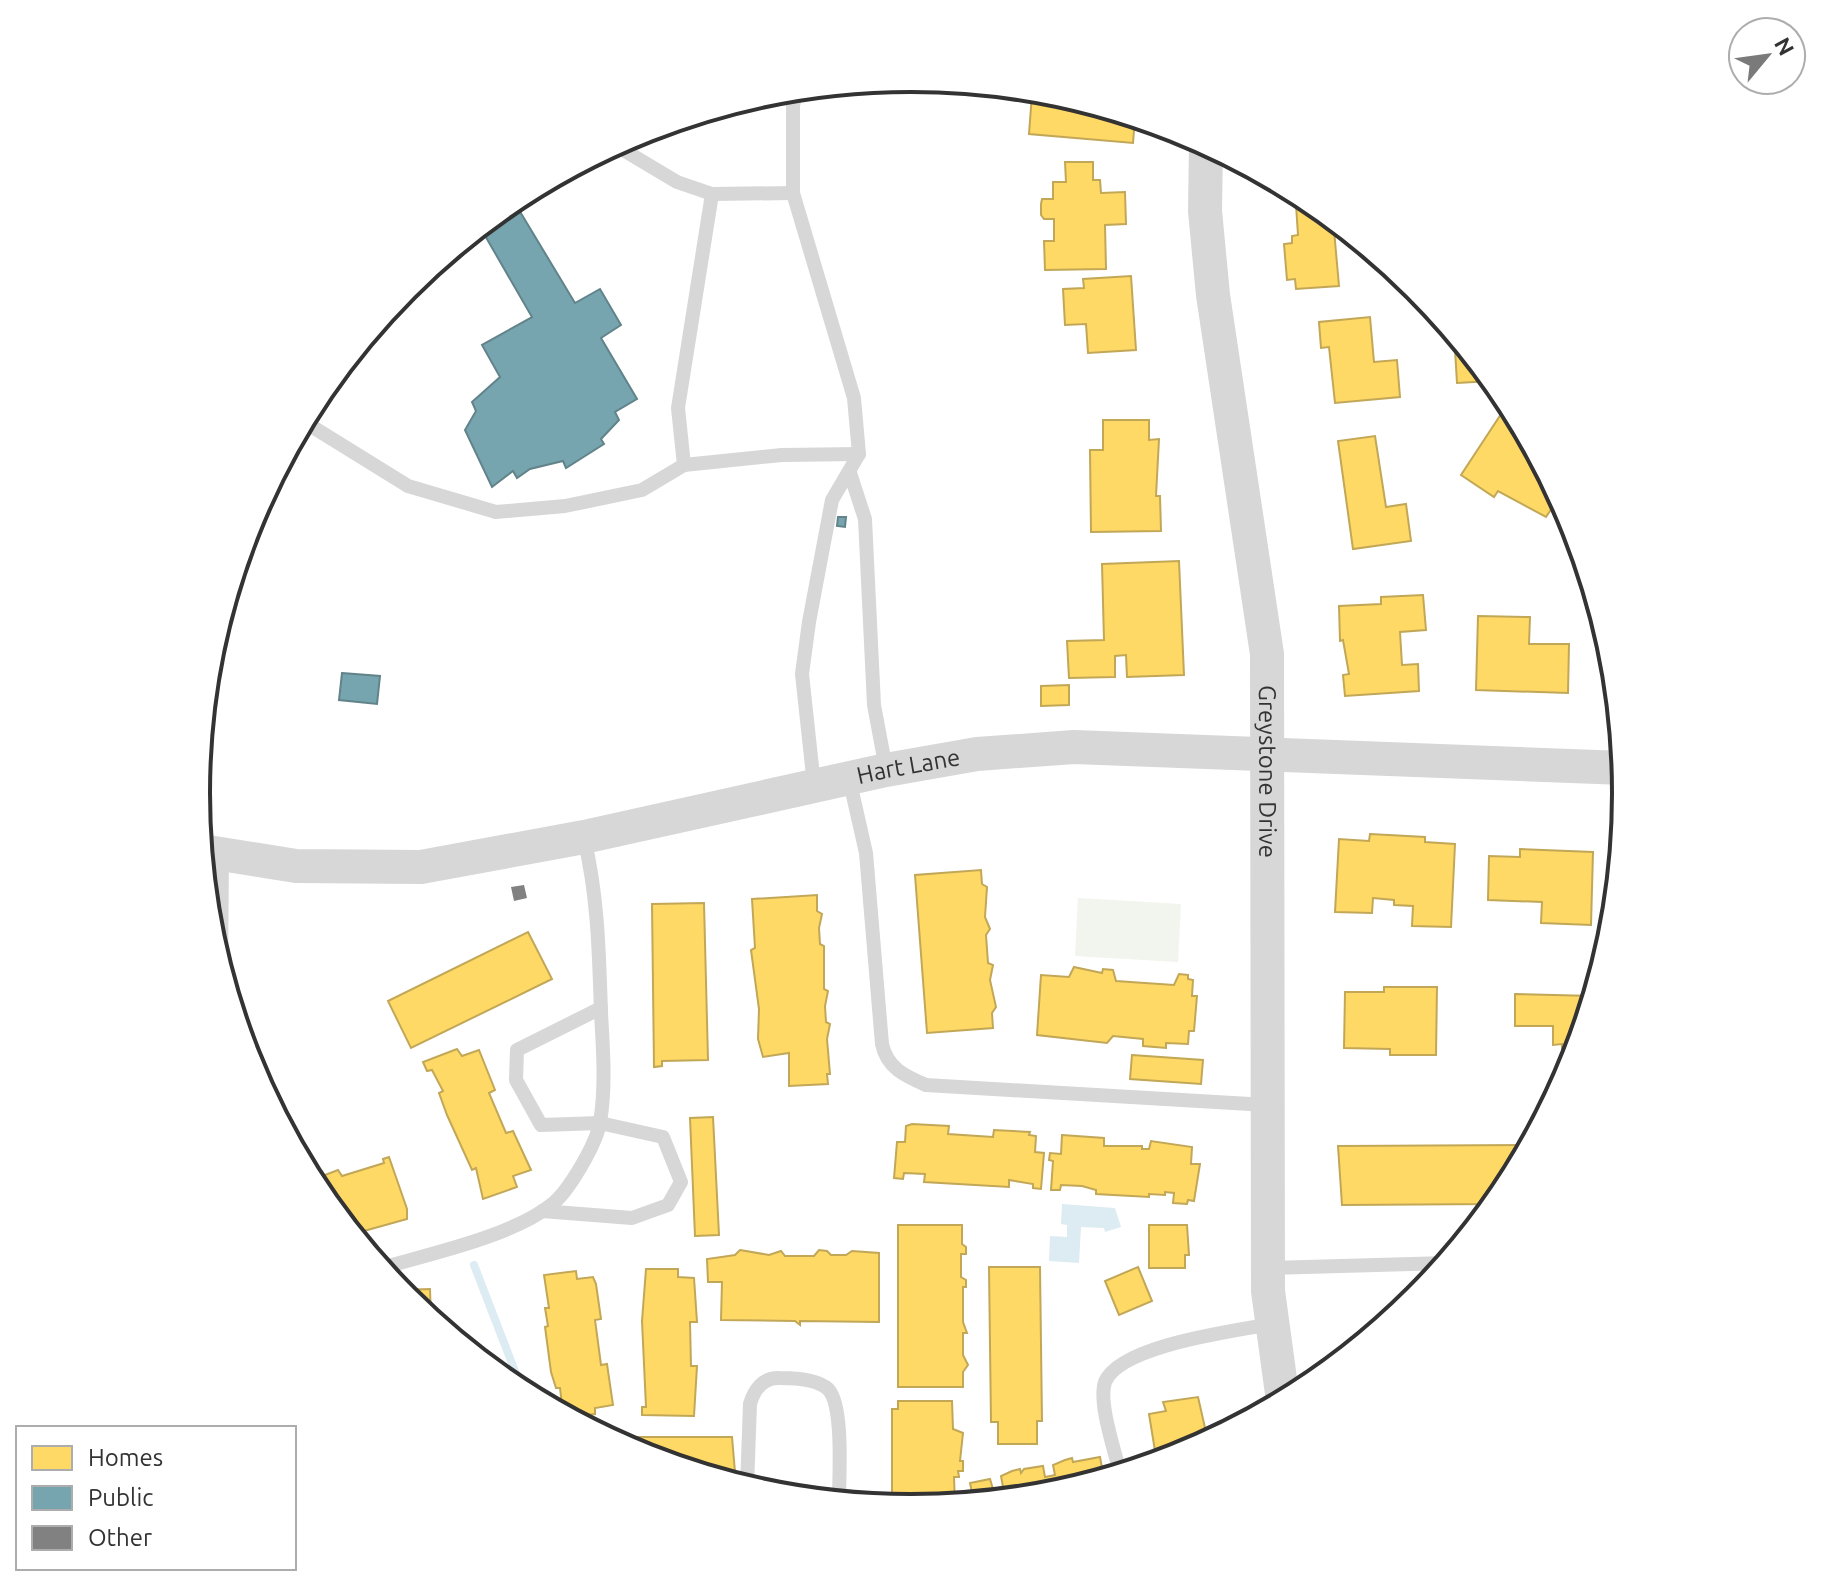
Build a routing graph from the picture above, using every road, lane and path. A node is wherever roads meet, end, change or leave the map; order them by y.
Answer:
1 (794, 102) edge
2 (627, 152) edge
3 (1206, 157) edge
4 (793, 193) junction
5 (712, 194) junction
6 (314, 428) edge
7 (859, 454) junction
8 (684, 465) junction
9 (850, 473) junction
10 (1267, 756) junction
11 (1611, 768) edge
12 (886, 770) junction
13 (849, 778) junction
14 (814, 786) junction
15 (584, 837) junction
16 (213, 852) edge
17 (601, 1008) junction
18 (1267, 1105) junction
19 (600, 1123) junction
20 (542, 1211) junction
21 (1431, 1263) edge
22 (393, 1265) edge
23 (1268, 1268) junction
24 (1271, 1324) junction
25 (1281, 1388) edge
26 (1117, 1463) edge
27 (747, 1474) edge
28 (839, 1490) edge

1 - 4 lane
2 - 5 lane
3 - 10 street, Greystone Drive
4 - 5 lane
4 - 7 lane
5 - 8 lane
6 - 8 lane
7 - 8 lane
7 - 9 lane
9 - 12 lane
9 - 14 lane
10 - 11 street, Hart Lane
10 - 12 street, Hart Lane
10 - 18 street, Greystone Drive
12 - 13 street, Hart Lane
13 - 14 street, Hart Lane
13 - 18 lane
14 - 15 street, Hart Lane
15 - 16 street, Hart Lane
15 - 17 lane
17 - 19 lane
17 - 19 lane
18 - 23 street, Greystone Drive
19 - 20 lane
19 - 20 lane
20 - 22 lane
21 - 23 lane
23 - 24 street, Greystone Drive
24 - 25 street, Greystone Drive
24 - 26 lane
27 - 28 lane

